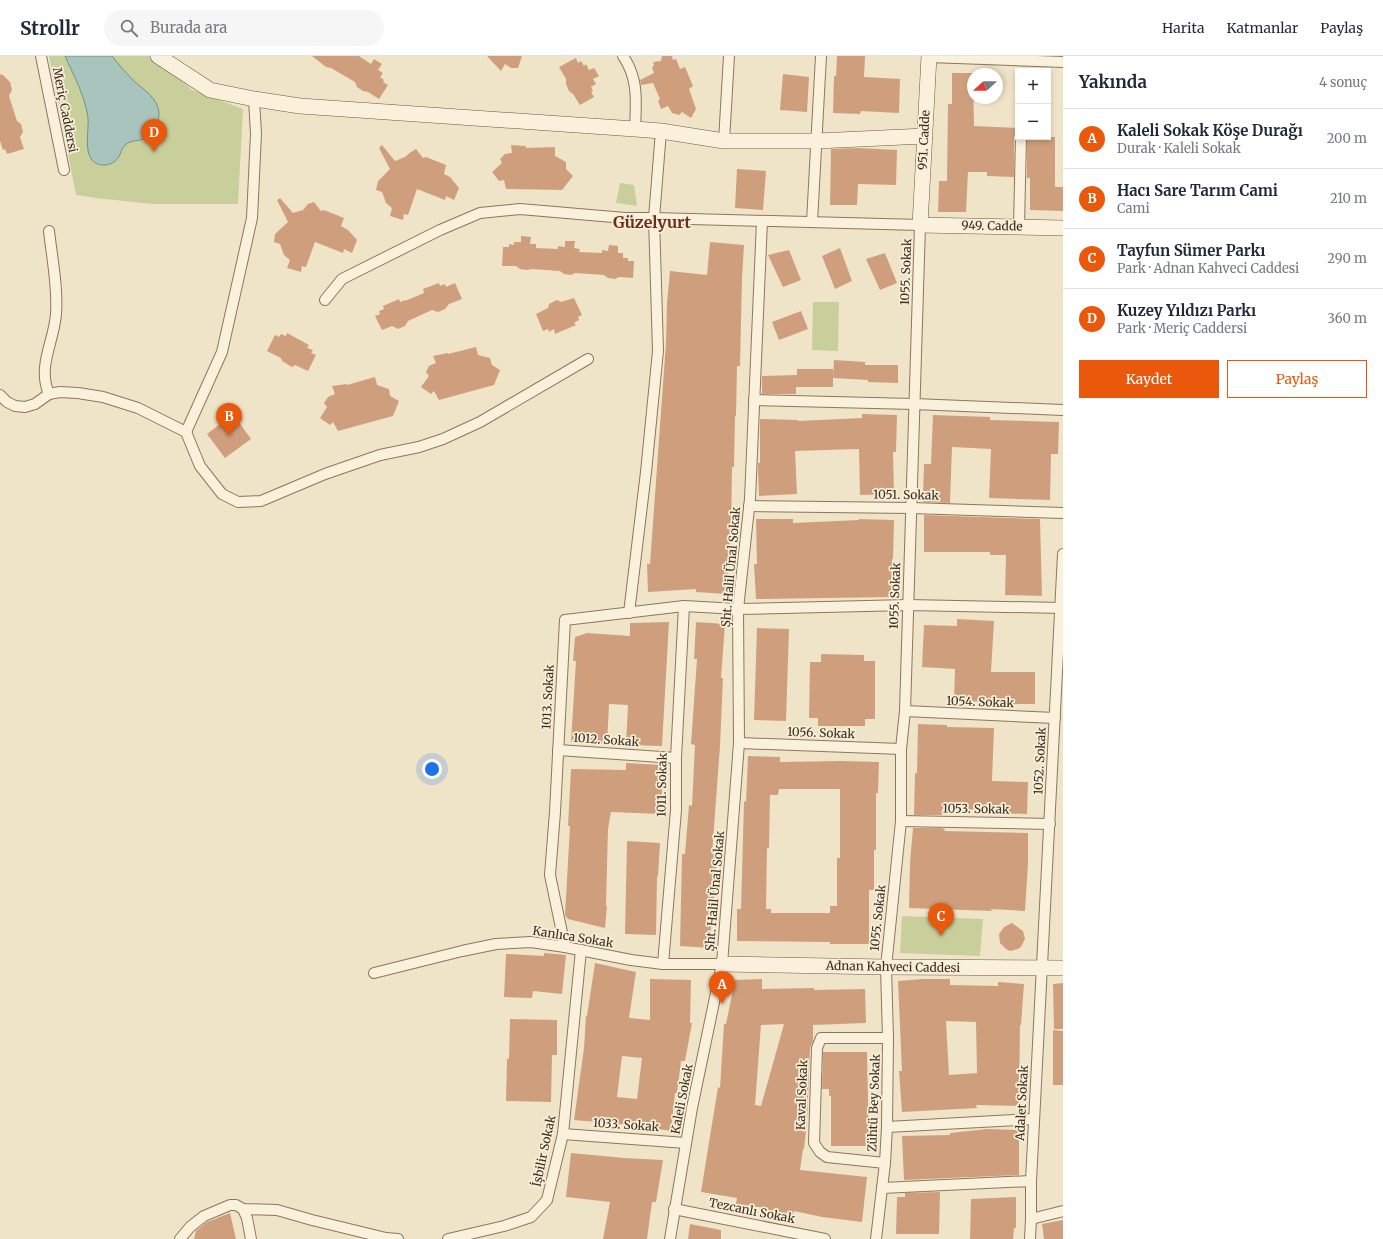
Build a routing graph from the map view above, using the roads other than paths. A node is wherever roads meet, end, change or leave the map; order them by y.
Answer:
1 (41, 56) edge
2 (158, 56) edge
3 (623, 56) edge
4 (728, 56) edge
5 (821, 56) edge
6 (929, 56) edge
7 (1023, 58) edge
8 (1063, 62) edge
9 (1022, 68) edge
10 (254, 99) junction
11 (635, 129) junction
12 (661, 131) junction
13 (925, 136) junction
14 (1021, 140) edge
15 (724, 141) junction
16 (817, 141) junction
17 (64, 170) dead end
18 (654, 218) junction
19 (762, 221) junction
20 (812, 222) junction
21 (920, 225) junction
22 (1019, 227) junction
23 (1063, 228) edge
24 (49, 231) dead end
25 (325, 300) dead end
26 (588, 359) dead end
27 (49, 394) junction
28 (0, 395) edge
29 (754, 400) junction
30 (914, 404) junction
31 (1063, 410) edge
32 (186, 432) junction
33 (749, 506) junction
34 (911, 508) junction
35 (1063, 513) edge
36 (1063, 554) edge
37 (908, 605) junction
38 (684, 606) junction
39 (1062, 608) edge
40 (738, 609) junction
41 (629, 613) junction
42 (904, 711) junction
43 (1055, 718) junction
44 (739, 743) junction
45 (901, 749) junction
46 (558, 750) junction
47 (676, 758) junction
48 (1058, 758) edge
49 (901, 821) junction
50 (1050, 824) junction
51 (565, 947) junction
52 (581, 950) junction
53 (663, 964) junction
54 (722, 964) junction
55 (886, 967) junction
56 (1042, 968) junction
57 (1063, 968) edge
58 (374, 973) dead end
59 (888, 1038) junction
60 (1034, 1120) junction
61 (887, 1127) junction
62 (564, 1134) junction
63 (686, 1143) junction
64 (885, 1163) junction
65 (1031, 1181) junction
66 (882, 1188) junction
67 (243, 1209) junction
68 (674, 1209) junction
69 (1063, 1211) edge
70 (1031, 1219) junction
71 (180, 1239) edge
72 (251, 1239) edge
73 (398, 1239) edge
74 (448, 1239) edge
75 (670, 1239) edge
76 (825, 1239) edge
77 (876, 1239) edge
78 (1030, 1239) edge

1 - 17 street, Meriç Caddersi
2 - 10 street
3 - 11 street
4 - 15 street
5 - 16 street
6 - 7 street
6 - 13 street, 951. Cadde
7 - 8 street
7 - 9 street
10 - 11 street
10 - 32 street
11 - 12 street
12 - 15 street
12 - 18 street
13 - 16 street
13 - 21 street, 951. Cadde
14 - 22 street
15 - 16 street
16 - 20 street
18 - 19 street
18 - 25 street
18 - 41 street
19 - 20 street
19 - 29 street, Şht. Halil Ünal Sokak
20 - 21 street
21 - 22 street, 949. Cadde
21 - 30 street, 1055. Sokak
22 - 23 street, 949. Cadde
24 - 27 street
26 - 32 street
27 - 28 street
27 - 32 street
29 - 30 street
29 - 33 street, Şht. Halil Ünal Sokak
30 - 31 street
30 - 34 street, 1055. Sokak
33 - 34 street, 1051. Sokak
33 - 40 street, Şht. Halil Ünal Sokak
34 - 35 street, 1051. Sokak
34 - 37 street, 1055. Sokak
36 - 39 street, 1052. Sokak
37 - 39 street, 1013. Sokak
37 - 40 street, 1013. Sokak
37 - 42 street, 1055. Sokak
38 - 40 street, 1013. Sokak
38 - 41 street, 1013. Sokak
38 - 47 street, 1011. Sokak
39 - 43 street, 1052. Sokak
40 - 44 street, Şht. Halil Ünal Sokak
41 - 46 street, 1013. Sokak
42 - 43 street, 1054. Sokak
42 - 45 street, 1055. Sokak
43 - 48 street, 1052. Sokak
44 - 45 street, 1056. Sokak
44 - 54 street, Şht. Halil Ünal Sokak
45 - 49 street, 1055. Sokak
46 - 47 street, 1012. Sokak
46 - 51 street, 1013. Sokak
47 - 53 street, 1011. Sokak
48 - 50 street, 1052. Sokak
49 - 50 street, 1053. Sokak
49 - 55 street, 1055. Sokak
50 - 56 street, 1052. Sokak
51 - 52 street, Kanlıca Sokak
51 - 58 street, Kanlıca Sokak
52 - 53 street, Kanlıca Sokak
52 - 62 street, İşbilir Sokak
53 - 54 street, Kanlıca Sokak
54 - 55 street, Adnan Kahveci Caddesi
54 - 63 street, Kaleli Sokak
55 - 56 street, Adnan Kahveci Caddesi
55 - 59 street, Zühtü Bey Sokak
56 - 57 street, Adnan Kahveci Caddesi
56 - 60 street, Adalet Sokak
59 - 61 street, Zühtü Bey Sokak
59 - 64 street, Kaval Sokak
60 - 61 street
60 - 65 street, Adalet Sokak
61 - 64 street, Zühtü Bey Sokak
62 - 63 street, 1033. Sokak
62 - 74 street, İşbilir Sokak
63 - 68 street, Kaleli Sokak
64 - 66 street, Zühtü Bey Sokak
65 - 66 street
65 - 70 street, Adalet Sokak
66 - 77 street, Zühtü Bey Sokak
67 - 71 street
67 - 72 street
67 - 73 street
68 - 75 street, Kaleli Sokak
68 - 76 street, Tezcanlı Sokak
69 - 70 street
70 - 78 street, Adalet Sokak

